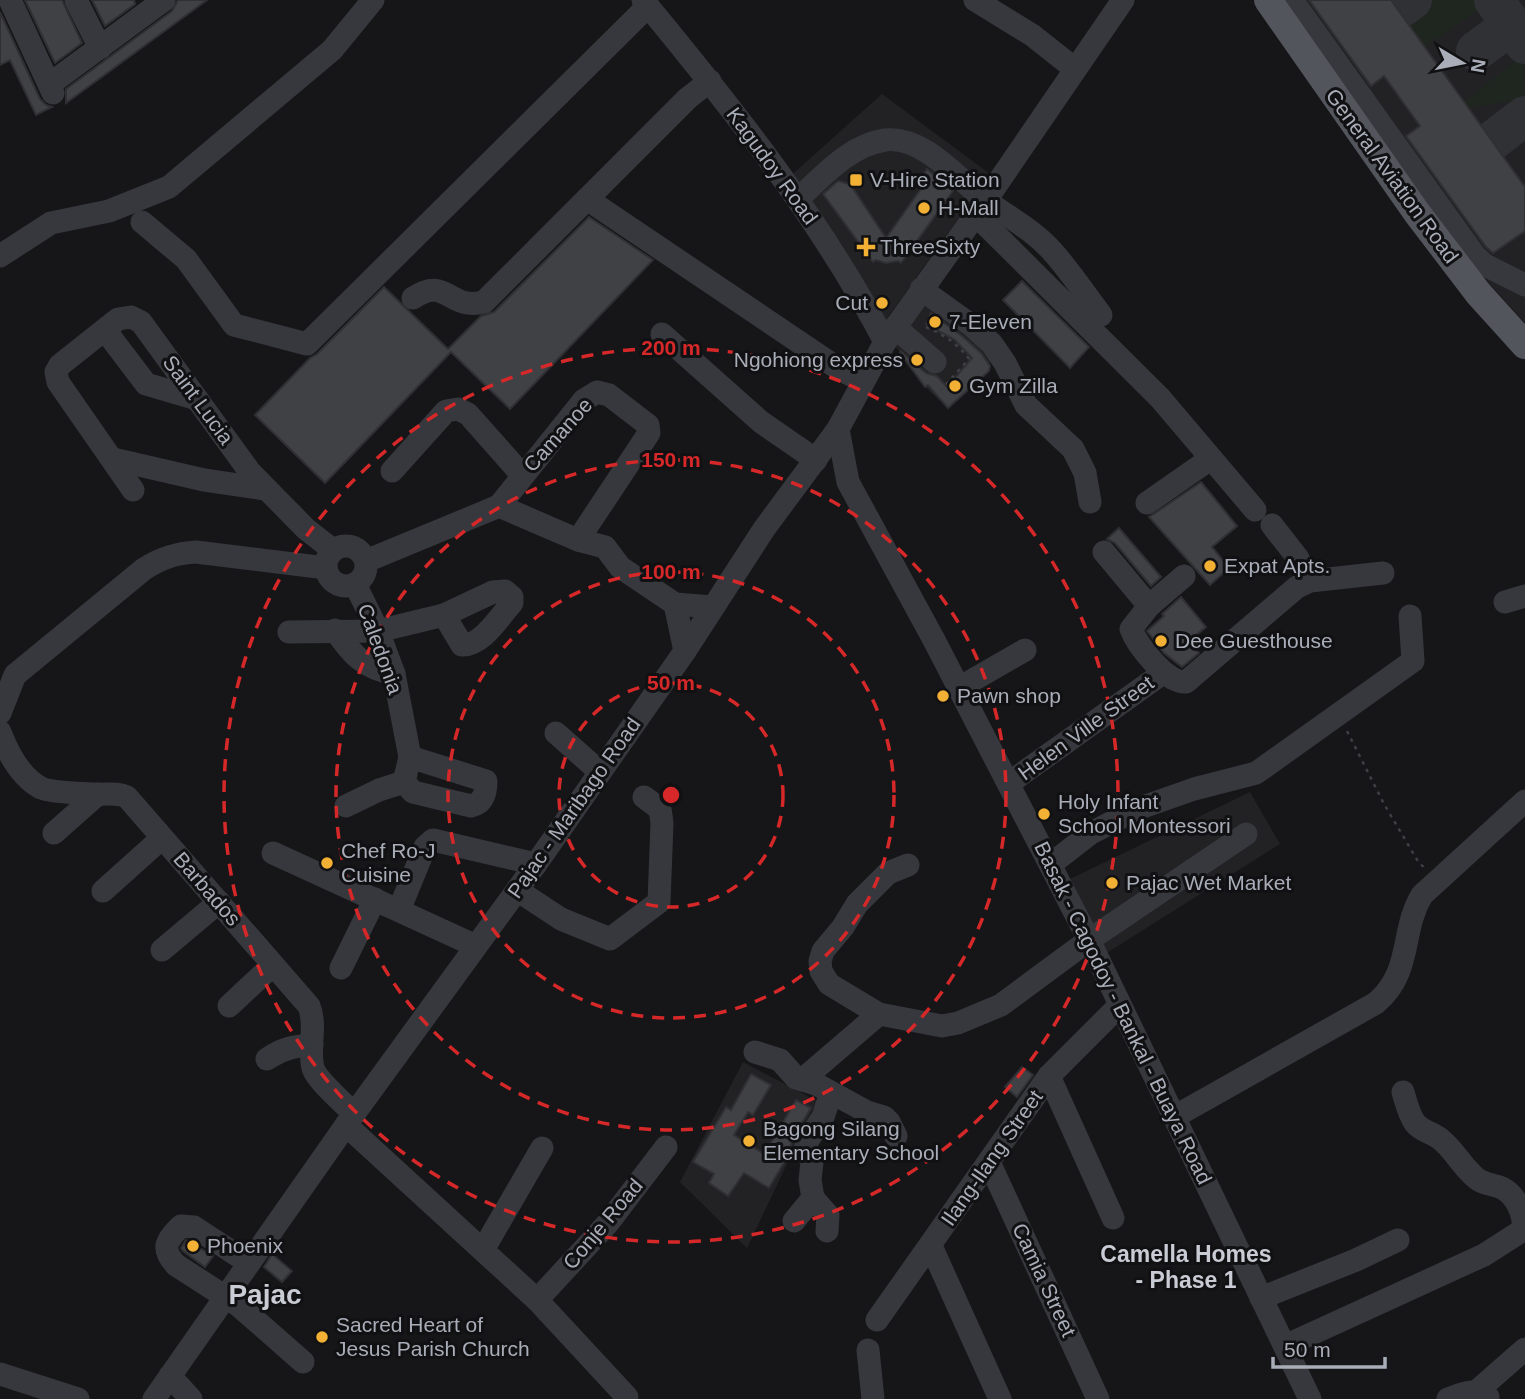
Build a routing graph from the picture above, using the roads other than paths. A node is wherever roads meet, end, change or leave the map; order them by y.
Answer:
1 (10, 0) edge
2 (76, 0) edge
3 (373, 0) edge
4 (975, 0) edge
5 (1123, 0) edge
6 (1268, 0) edge
7 (1292, 0) edge
8 (646, 3) edge
9 (151, 5) edge
10 (100, 48) junction
11 (1075, 69) junction
12 (710, 81) junction
13 (587, 199) junction
14 (798, 199) junction
15 (981, 207) junction
16 (142, 222) dead end
17 (0, 256) edge
18 (1525, 285) edge
19 (921, 289) junction
20 (412, 298) dead end
21 (105, 330) junction
22 (662, 334) dead end
23 (890, 334) junction
24 (1524, 343) edge
25 (935, 362) dead end
26 (863, 381) junction
27 (197, 399) junction
28 (838, 429) junction
29 (1208, 456) junction
30 (113, 459) junction
31 (813, 464) junction
32 (392, 471) dead end
33 (522, 475) junction
34 (848, 482) junction
35 (265, 489) junction
36 (133, 490) dead end
37 (1090, 502) dead end
38 (1147, 503) dead end
39 (499, 506) junction
40 (578, 540) junction
41 (1104, 552) dead end
42 (329, 559) junction
43 (366, 561) junction
44 (1383, 573) dead end
45 (1184, 576) dead end
46 (1310, 581) junction
47 (355, 584) junction
48 (675, 604) junction
49 (712, 607) junction
50 (1147, 609) junction
51 (444, 615) dead end
52 (1410, 616) dead end
53 (335, 630) junction
54 (378, 631) junction
55 (289, 632) dead end
56 (1025, 650) dead end
57 (685, 652) junction
58 (1163, 673) junction
59 (394, 674) junction
60 (7, 679) edge
61 (959, 688) junction
62 (0, 713) edge
63 (0, 732) edge
64 (556, 733) dead end
65 (410, 757) junction
66 (600, 772) junction
67 (404, 782) junction
68 (1009, 783) junction
69 (98, 794) junction
70 (644, 797) dead end
71 (1525, 801) edge
72 (346, 806) dead end
73 (54, 833) dead end
74 (1245, 834) dead end
75 (162, 838) junction
76 (273, 853) dead end
77 (536, 864) junction
78 (1051, 864) junction
79 (908, 865) dead end
80 (517, 890) junction
81 (103, 891) dead end
82 (375, 899) junction
83 (219, 902) junction
84 (399, 910) junction
85 (1089, 940) junction
86 (476, 946) junction
87 (162, 950) dead end
88 (273, 965) junction
89 (341, 968) dead end
90 (229, 1006) dead end
91 (1119, 1006) junction
92 (879, 1014) junction
93 (312, 1045) junction
94 (755, 1052) dead end
95 (267, 1059) dead end
96 (1049, 1076) junction
97 (802, 1080) junction
98 (831, 1093) junction
99 (1402, 1093) dead end
100 (1174, 1117) junction
101 (350, 1119) junction
102 (896, 1136) dead end
103 (666, 1147) dead end
104 (542, 1148) dead end
105 (989, 1162) junction
106 (813, 1198) junction
107 (1113, 1218) dead end
108 (794, 1221) dead end
109 (827, 1231) dead end
110 (1398, 1240) dead end
111 (931, 1246) junction
112 (483, 1250) junction
113 (249, 1263) junction
114 (225, 1296) junction
115 (1261, 1298) junction
116 (537, 1300) junction
117 (877, 1320) dead end
118 (1285, 1346) junction
119 (1525, 1349) edge
120 (868, 1350) dead end
121 (303, 1362) dead end
122 (0, 1374) edge
123 (170, 1376) junction
124 (1483, 1395) edge
125 (627, 1397) edge
126 (78, 1399) edge
127 (154, 1399) edge
128 (191, 1399) edge
129 (873, 1399) edge
130 (1000, 1399) edge
131 (1098, 1399) edge
132 (1310, 1399) edge
133 (1448, 1399) edge

1 - 10 street
2 - 10 street
3 - 17 street
4 - 11 street
5 - 11 street, Pajac - Maribago Road
6 - 24 main road, General Aviation Road
7 - 18 street
8 - 12 street, Kagudoy Road
8 - 16 street
9 - 10 street
11 - 15 street, Pajac - Maribago Road
12 - 13 street
12 - 14 street, Kagudoy Road
13 - 20 street
13 - 26 street
14 - 15 street
14 - 23 street, Kagudoy Road
15 - 19 street, Pajac - Maribago Road
15 - 29 street
19 - 23 street, Pajac - Maribago Road
19 - 37 street
21 - 27 street
21 - 27 street, Saint Lucia
21 - 30 street, Saint Lucia
22 - 31 street
23 - 25 street
23 - 26 street, Pajac - Maribago Road
26 - 28 street, Pajac - Maribago Road
27 - 35 street, Saint Lucia
28 - 31 street, Pajac - Maribago Road
28 - 34 street, Basak - Cagodoy - Bankal - Buaya Road
29 - 38 street
29 - 46 street
30 - 35 street
30 - 36 street
31 - 34 street
31 - 49 street, Pajac - Maribago Road
32 - 33 street
33 - 39 street, Camanoe
33 - 40 street, Camanoe
34 - 61 street, Basak - Cagodoy - Bankal - Buaya Road
35 - 42 street, Saint Lucia
39 - 40 street
39 - 43 street
40 - 48 street
41 - 50 street
42 - 43 street
42 - 47 street
42 - 60 street
43 - 47 street
44 - 46 street
45 - 50 street
46 - 58 street
47 - 54 street, Caledonia
48 - 49 street
48 - 57 street
49 - 57 street, Pajac - Maribago Road
50 - 58 street
51 - 54 street
52 - 78 street
53 - 54 street
53 - 55 street
53 - 59 street
54 - 59 street, Caledonia
56 - 61 street
57 - 66 street, Pajac - Maribago Road
58 - 68 street, Helen Ville Street
59 - 65 street, Caledonia
60 - 62 street
61 - 68 street, Basak - Cagodoy - Bankal - Buaya Road
63 - 69 street, Barbados
64 - 66 street
65 - 67 street
65 - 67 street
66 - 77 street, Pajac - Maribago Road
67 - 72 street
68 - 78 street, Basak - Cagodoy - Bankal - Buaya Road
69 - 73 street
69 - 75 street, Barbados
70 - 80 street
71 - 100 street
74 - 85 street
75 - 81 street
75 - 83 street, Barbados
76 - 82 street
77 - 80 street, Pajac - Maribago Road
77 - 84 street
78 - 85 street, Basak - Cagodoy - Bankal - Buaya Road
79 - 92 street
80 - 86 street, Pajac - Maribago Road
82 - 84 street
82 - 89 street
83 - 87 street
83 - 88 street, Barbados
84 - 86 street
85 - 91 street, Basak - Cagodoy - Bankal - Buaya Road
85 - 92 street
86 - 101 street, Pajac - Maribago Road
88 - 90 street
88 - 93 street, Barbados
91 - 96 street, Ilang-Ilang Street
91 - 100 street, Basak - Cagodoy - Bankal - Buaya Road
92 - 97 street
93 - 95 street
93 - 101 street, Barbados
94 - 97 street
96 - 105 street, Ilang-Ilang Street
96 - 107 street
97 - 98 street
98 - 102 street
98 - 106 street
99 - 118 street
100 - 115 street, Basak - Cagodoy - Bankal - Buaya Road
101 - 112 street, Barbados
101 - 113 street, Pajac - Maribago Road
103 - 116 street, Conje Road
104 - 112 street
105 - 111 street, Ilang-Ilang Street
105 - 131 street, Camia Street
106 - 108 street
106 - 109 street
110 - 115 street
111 - 117 street, Ilang-Ilang Street
111 - 130 street
112 - 116 street, Barbados
113 - 114 street, Pajac - Maribago Road
113 - 114 street
114 - 121 street
114 - 123 street, Pajac - Maribago Road
115 - 118 street, Basak - Cagodoy - Bankal - Buaya Road
116 - 125 street, Barbados
118 - 132 street, Basak - Cagodoy - Bankal - Buaya Road
119 - 124 street
120 - 129 street
122 - 126 street
123 - 127 street, Pajac - Maribago Road
123 - 128 street
124 - 133 street

